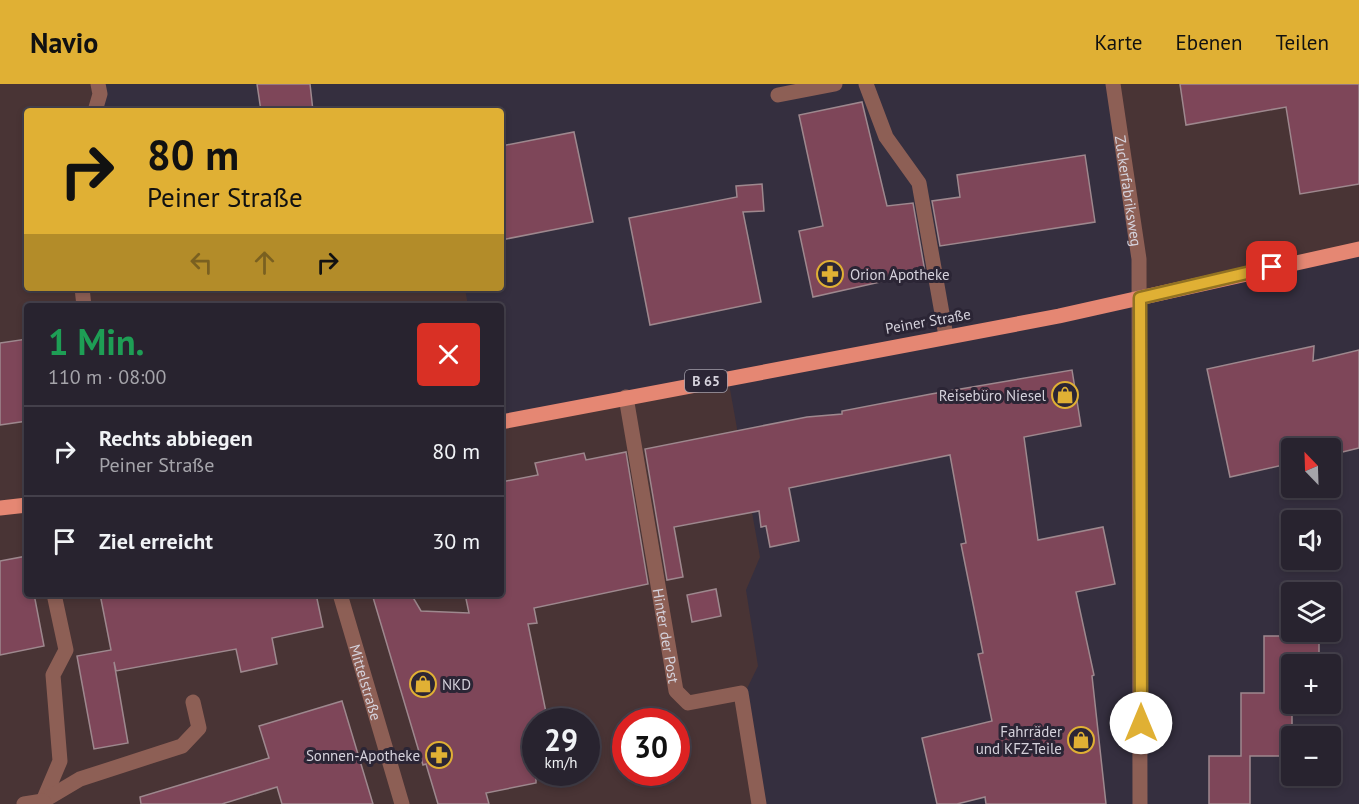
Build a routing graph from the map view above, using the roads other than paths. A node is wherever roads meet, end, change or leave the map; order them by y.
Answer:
1 (99, 84) edge
2 (835, 84) edge
3 (866, 84) edge
4 (1113, 84) edge
5 (778, 95) dead end
6 (97, 108) edge
7 (1359, 249) edge
8 (1140, 298) junction
9 (946, 336) junction
10 (626, 397) junction
11 (504, 421) edge
12 (24, 505) edge
13 (0, 508) edge
14 (55, 597) edge
15 (341, 597) edge
16 (193, 702) dead end
17 (44, 802) edge
18 (24, 804) edge
19 (402, 804) edge
20 (759, 804) edge
21 (1140, 804) edge

1 - 6 street
2 - 5 street
3 - 9 street
4 - 8 street, Zuckerfabriksweg
7 - 8 main road, Peiner Straße / B 65
8 - 9 main road, Peiner Straße / B 65
8 - 21 street, Zuckerfabriksweg
9 - 10 main road, Peiner Straße / B 65
10 - 11 main road, Peiner Straße / B 65
10 - 20 street, Hinter der Post
12 - 13 main road
14 - 17 street
15 - 19 street, Mittelstraße
16 - 17 street
17 - 18 street

